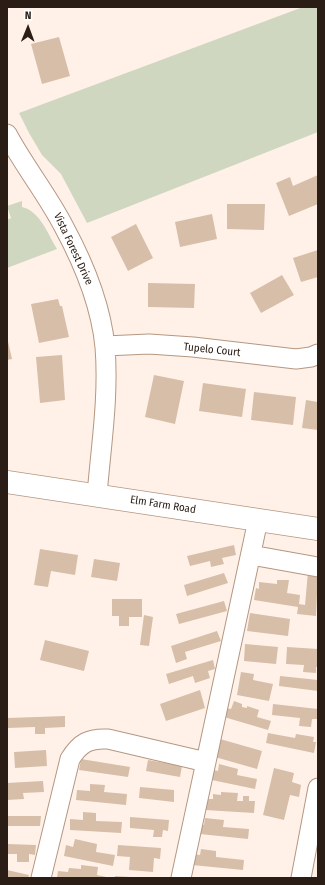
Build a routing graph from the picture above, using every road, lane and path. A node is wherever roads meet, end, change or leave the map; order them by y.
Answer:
1 (7, 134) edge
2 (105, 346) junction
3 (318, 354) edge
4 (7, 482) edge
5 (97, 495) junction
6 (258, 520) junction
7 (318, 529) edge
8 (251, 556) junction
9 (318, 567) edge
10 (206, 762) junction
11 (318, 788) edge
12 (42, 878) edge
13 (181, 878) edge
14 (302, 878) edge

1 - 2 street, Vista Forest Drive
2 - 3 street, Tupelo Court
2 - 5 street, Vista Forest Drive
4 - 5 street, Elm Farm Road
5 - 6 street, Elm Farm Road
6 - 7 street, Elm Farm Road
6 - 8 street
8 - 9 street
8 - 10 street
10 - 12 street
10 - 13 street
11 - 14 street

